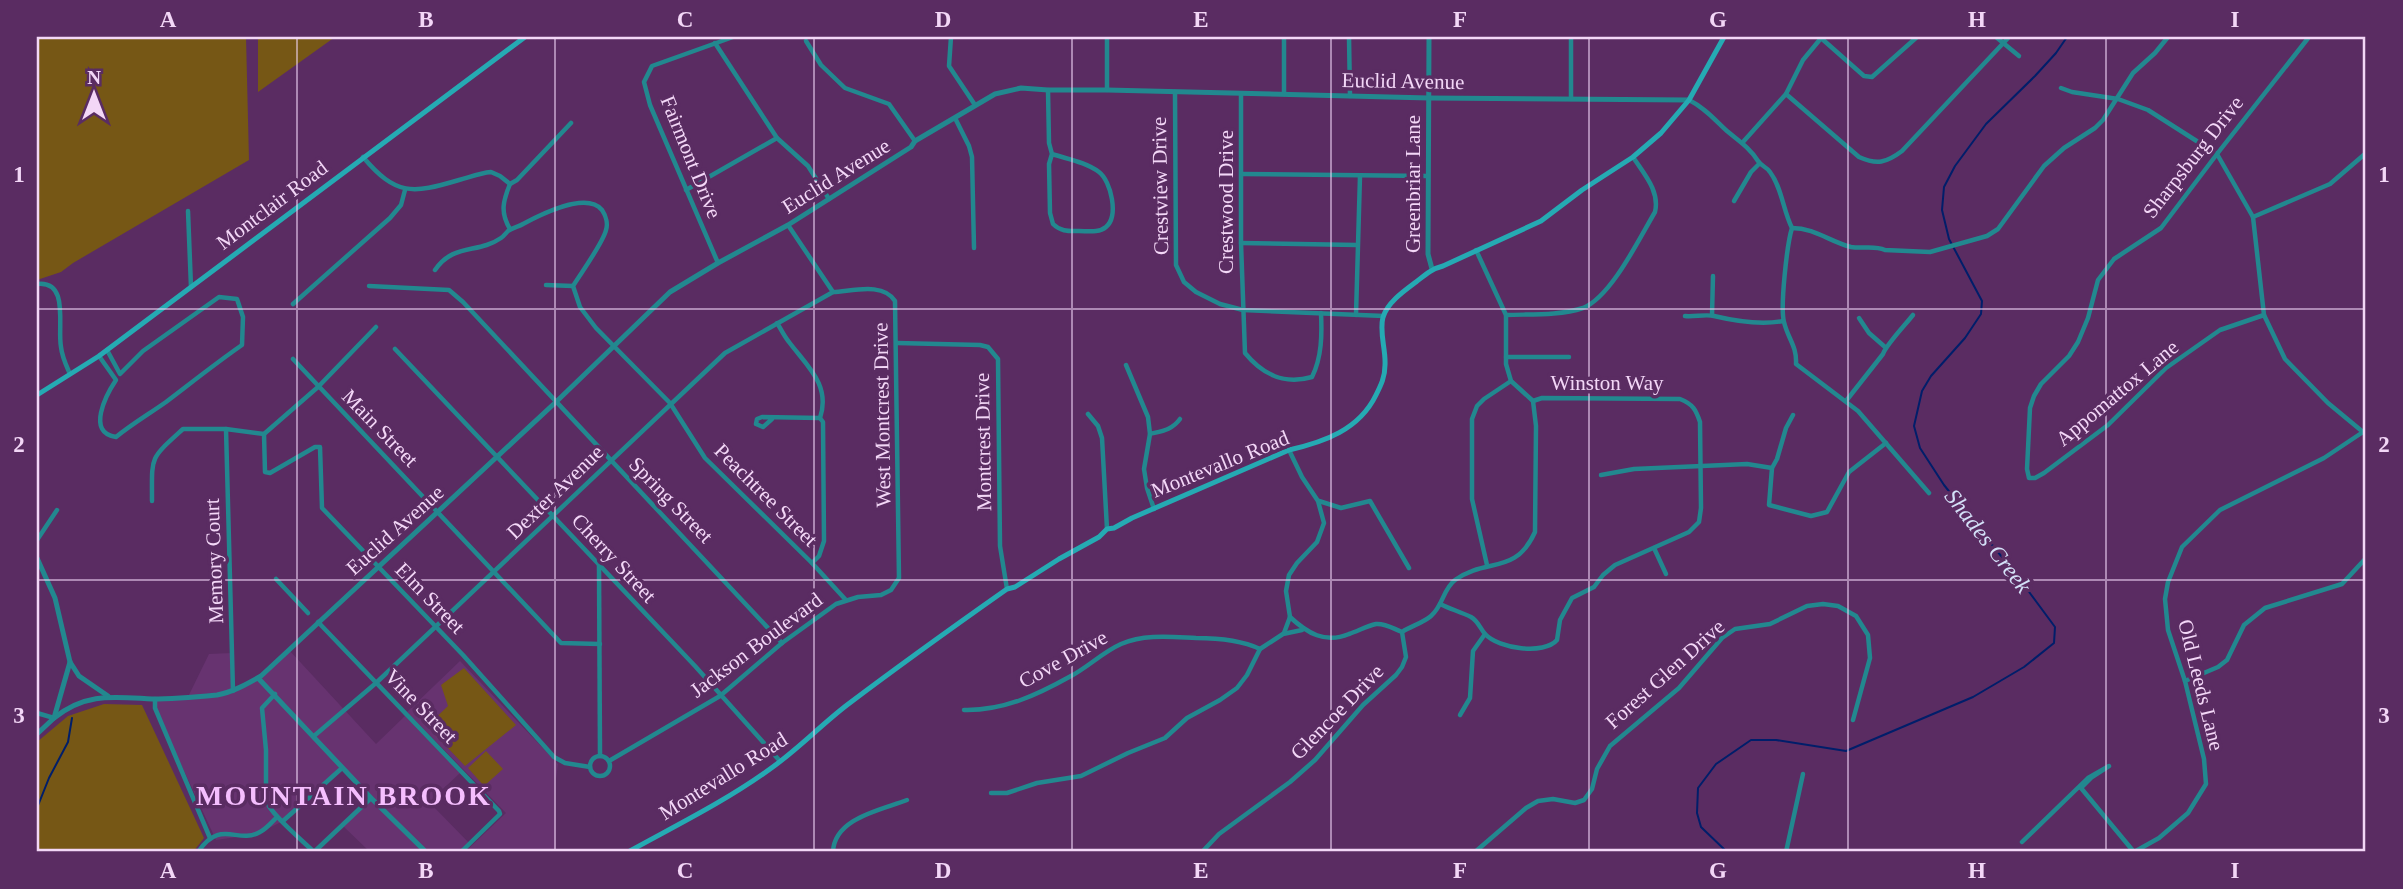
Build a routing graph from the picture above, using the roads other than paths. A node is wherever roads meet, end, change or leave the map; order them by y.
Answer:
1 (524, 37) edge
2 (733, 37) edge
3 (951, 37) edge
4 (1107, 37) edge
5 (1284, 37) edge
6 (1349, 37) edge
7 (1429, 37) edge
8 (1572, 37) edge
9 (1724, 37) edge
10 (1822, 37) edge
11 (1917, 37) edge
12 (1996, 37) edge
13 (2009, 37) edge
14 (2168, 37) edge
15 (2309, 37) edge
16 (806, 41) dead end
17 (715, 43) junction
18 (2003, 44) junction
19 (2019, 56) dead end
20 (2061, 88) dead end
21 (1048, 90) junction
22 (1107, 90) junction
23 (1175, 92) junction
24 (1241, 94) junction
25 (1284, 94) junction
26 (1786, 94) junction
27 (1350, 96) junction
28 (1429, 98) junction
29 (1571, 99) junction
30 (2118, 99) junction
31 (1689, 100) junction
32 (975, 105) junction
33 (955, 118) junction
34 (571, 123) dead end
35 (777, 138) junction
36 (915, 141) junction
37 (1743, 142) junction
38 (2366, 153) edge
39 (1052, 154) junction
40 (2217, 154) junction
41 (363, 157) junction
42 (1633, 157) junction
43 (1759, 164) junction
44 (1242, 174) junction
45 (1360, 175) junction
46 (1428, 176) junction
47 (510, 184) junction
48 (405, 190) junction
49 (686, 190) junction
50 (830, 199) junction
51 (1734, 201) dead end
52 (188, 211) dead end
53 (2253, 217) junction
54 (788, 225) junction
55 (1792, 228) junction
56 (510, 229) junction
57 (1241, 243) junction
58 (1357, 244) junction
59 (974, 248) dead end
60 (1476, 249) junction
61 (718, 263) junction
62 (1432, 268) junction
63 (435, 270) dead end
64 (1713, 276) dead end
65 (37, 284) edge
66 (546, 285) dead end
67 (369, 286) dead end
68 (573, 286) junction
69 (191, 288) junction
70 (833, 292) junction
71 (293, 304) dead end
72 (1244, 310) junction
73 (1321, 313) junction
74 (1356, 314) junction
75 (1506, 315) junction
76 (1712, 315) junction
77 (1913, 315) dead end
78 (2264, 315) junction
79 (1384, 316) junction
80 (1685, 317) dead end
81 (1859, 318) dead end
82 (1783, 321) junction
83 (777, 323) junction
84 (376, 327) dead end
85 (897, 343) junction
86 (615, 346) junction
87 (1885, 347) junction
88 (395, 349) dead end
89 (107, 350) junction
90 (99, 355) junction
91 (1506, 357) junction
92 (1569, 357) dead end
93 (293, 359) dead end
94 (1126, 365) dead end
95 (120, 373) junction
96 (70, 374) junction
97 (116, 380) junction
98 (1511, 381) junction
99 (318, 387) junction
100 (37, 395) edge
101 (557, 401) junction
102 (1533, 401) junction
103 (1846, 401) junction
104 (670, 406) junction
105 (1088, 414) dead end
106 (1793, 415) dead end
107 (821, 418) junction
108 (772, 419) dead end
109 (1180, 419) dead end
110 (226, 429) junction
111 (2365, 431) edge
112 (1150, 433) junction
113 (264, 434) junction
114 (1886, 443) junction
115 (1289, 450) junction
116 (497, 457) junction
117 (611, 460) junction
118 (1700, 467) junction
119 (1772, 468) junction
120 (1601, 475) dead end
121 (2029, 478) joint
122 (1929, 493) dead end
123 (152, 501) dead end
124 (1318, 501) junction
125 (1154, 509) junction
126 (57, 510) dead end
127 (438, 513) junction
128 (553, 516) junction
129 (1107, 529) junction
130 (37, 540) edge
131 (1654, 548) junction
132 (37, 558) edge
133 (2366, 558) edge
134 (812, 563) junction
135 (598, 564) junction
136 (1488, 565) junction
137 (377, 568) junction
138 (1409, 568) dead end
139 (494, 572) junction
140 (1666, 574) dead end
141 (276, 579) dead end
142 (1007, 589) junction
143 (891, 590) joint
144 (845, 599) junction
145 (1440, 604) junction
146 (308, 613) dead end
147 (1290, 617) junction
148 (318, 622) junction
149 (436, 627) junction
150 (1303, 630) junction
151 (1402, 632) junction
152 (1283, 634) junction
153 (1485, 634) junction
154 (782, 643) junction
155 (600, 644) junction
156 (1260, 649) junction
157 (71, 662) junction
158 (258, 678) junction
159 (2185, 681) junction
160 (376, 683) junction
161 (233, 691) junction
162 (275, 694) junction
163 (108, 696) junction
164 (720, 696) junction
165 (155, 699) junction
166 (964, 710) dead end
167 (37, 713) edge
168 (1460, 715) dead end
169 (54, 718) junction
170 (1853, 720) dead end
171 (37, 734) edge
172 (314, 736) junction
173 (600, 756) junction
174 (779, 760) junction
175 (609, 761) junction
176 (590, 767) junction
177 (342, 768) junction
178 (1803, 774) dead end
179 (992, 793) dead end
180 (371, 798) junction
181 (907, 800) dead end
182 (277, 817) junction
183 (283, 821) junction
184 (210, 838) junction
185 (2022, 842) dead end
186 (198, 852) edge
187 (314, 852) edge
188 (426, 852) edge
189 (461, 852) edge
190 (628, 852) edge
191 (833, 852) edge
192 (1202, 852) edge
193 (1475, 852) edge
194 (1786, 852) edge
195 (2134, 852) edge

1 - 41 main road, Montclair Road
2 - 17 street, Fairmont Drive
3 - 32 street
4 - 22 street
5 - 25 street
6 - 27 street
7 - 28 street, Greenbriar Lane
8 - 29 street
9 - 31 main road
10 - 11 street
10 - 26 street
12 - 18 street
13 - 18 street
14 - 30 street
15 - 40 street, Sharpsburg Drive
16 - 36 street
17 - 35 street
17 - 49 street, Fairmont Drive
18 - 19 street
18 - 26 street
20 - 30 street
21 - 22 street, Euclid Avenue
21 - 32 street, Euclid Avenue
21 - 39 street
22 - 23 street, Euclid Avenue
23 - 24 street, Euclid Avenue
23 - 72 street, Crestview Drive
24 - 25 street, Euclid Avenue
24 - 44 street, Crestwood Drive
25 - 27 street, Euclid Avenue
26 - 37 street
27 - 28 street, Euclid Avenue
28 - 29 street, Euclid Avenue
28 - 46 street, Greenbriar Lane
29 - 31 street, Euclid Avenue
30 - 40 street
30 - 55 street
31 - 37 street
31 - 42 main road
32 - 33 street, Euclid Avenue
33 - 36 street, Euclid Avenue
33 - 59 street
34 - 47 street
35 - 49 street
35 - 50 street
36 - 50 street, Euclid Avenue
37 - 43 street
38 - 53 street
39 - 39 street
40 - 53 street
40 - 121 street, Sharpsburg Drive
41 - 48 street
41 - 69 main road, Montclair Road
42 - 60 main road
42 - 75 street
43 - 51 street
43 - 55 street
44 - 45 street
44 - 57 street, Crestwood Drive
45 - 46 street
45 - 58 street
46 - 62 street, Greenbriar Lane
47 - 48 street
47 - 56 street
48 - 71 street
49 - 61 street, Fairmont Drive
50 - 54 street, Euclid Avenue
52 - 69 street
53 - 78 street
54 - 61 street, Euclid Avenue
54 - 70 street
55 - 82 street
56 - 63 street
56 - 68 street
57 - 58 street
57 - 72 street, Crestwood Drive
58 - 74 street
60 - 62 main road
60 - 75 street
61 - 86 street, Euclid Avenue
62 - 79 main road
64 - 76 street
65 - 96 street
66 - 68 street
67 - 101 street, Spring Street
68 - 86 street, Peachtree Street
69 - 89 main road, Montclair Road
70 - 83 street, Dexter Avenue
70 - 85 street, West Montcrest Drive
72 - 73 street, Crestview Drive
72 - 73 street, Crestwood Drive
73 - 74 street, Crestview Drive
74 - 79 street, Crestview Drive
75 - 91 street
76 - 80 street
76 - 82 street
77 - 87 street
78 - 111 street
78 - 121 street, Appomattox Lane
79 - 115 main road, Montevallo Road
81 - 87 street
82 - 103 street
83 - 104 street, Dexter Avenue
83 - 107 street
84 - 99 street
85 - 142 street, Montcrest Drive
85 - 143 street, West Montcrest Drive
86 - 101 street, Euclid Avenue
86 - 104 street, Peachtree Street
87 - 103 street
88 - 116 street, Cherry Street
89 - 90 main road, Montclair Road
89 - 95 street
90 - 96 main road, Montclair Road
90 - 97 street
91 - 92 street
91 - 98 street
93 - 99 street, Main Street
94 - 112 street
95 - 97 street
95 - 97 street
96 - 100 main road, Montclair Road
98 - 102 street
98 - 136 street
99 - 113 street
99 - 127 street, Main Street
101 - 116 street, Euclid Avenue
101 - 117 street, Spring Street
102 - 118 street, Winston Way
102 - 136 street
103 - 114 street
104 - 117 street, Dexter Avenue
104 - 134 street, Peachtree Street
105 - 129 street
106 - 119 street
107 - 108 street
107 - 134 street
109 - 112 street
110 - 113 street
110 - 123 street
110 - 161 street, Memory Court
111 - 159 street, Old Leeds Lane
112 - 125 street
113 - 137 street, Elm Street
114 - 119 street
114 - 122 street
115 - 124 street
115 - 125 main road, Montevallo Road
116 - 127 street, Euclid Avenue
116 - 128 street, Cherry Street
117 - 128 street, Dexter Avenue
117 - 154 street, Spring Street
118 - 119 street
118 - 120 street
118 - 131 street, Winston Way
124 - 138 street
124 - 147 street
125 - 129 main road, Montevallo Road
126 - 130 street
127 - 137 street, Euclid Avenue
127 - 139 street, Main Street
128 - 135 street, Cherry Street
128 - 139 street, Dexter Avenue
129 - 142 main road, Montevallo Road
131 - 140 street
131 - 153 street, Winston Way
132 - 157 street
133 - 159 street
134 - 144 street, Peachtree Street
135 - 155 street
135 - 164 street, Cherry Street
136 - 145 street
137 - 148 street, Euclid Avenue
137 - 149 street, Elm Street
139 - 149 street, Dexter Avenue
139 - 155 street, Main Street
141 - 146 street
142 - 174 main road, Montevallo Road
143 - 144 street, Jackson Boulevard
144 - 154 street, Jackson Boulevard
145 - 151 street
145 - 153 street, Winston Way
147 - 150 street
147 - 152 street
148 - 158 street, Euclid Avenue
148 - 160 street, Vine Street
149 - 160 street, Dexter Avenue
149 - 176 street, Elm Street
150 - 151 street, Glencoe Drive
150 - 152 street
151 - 192 street, Glencoe Drive
152 - 156 street
153 - 168 street
154 - 164 street, Jackson Boulevard
155 - 173 street
156 - 166 street, Cove Drive
156 - 179 street
157 - 163 street
157 - 169 street
158 - 161 street, Euclid Avenue
158 - 162 street
159 - 195 street, Old Leeds Lane
160 - 172 street, Dexter Avenue
160 - 189 street, Vine Street
161 - 165 street, Euclid Avenue
162 - 172 street
162 - 182 street
163 - 165 street, Euclid Avenue
163 - 169 street
164 - 174 street, Cherry Street
164 - 175 street, Jackson Boulevard
165 - 184 street
167 - 169 street
169 - 171 street
170 - 193 street, Forest Glen Drive
172 - 177 street
173 - 175 street
173 - 176 street
174 - 190 main road, Montevallo Road
175 - 176 street, Jackson Boulevard
177 - 180 street
177 - 183 street
178 - 194 street
180 - 187 street
180 - 188 street
181 - 191 street
182 - 183 street
182 - 184 street
183 - 187 street
184 - 186 street
185 - 195 street

